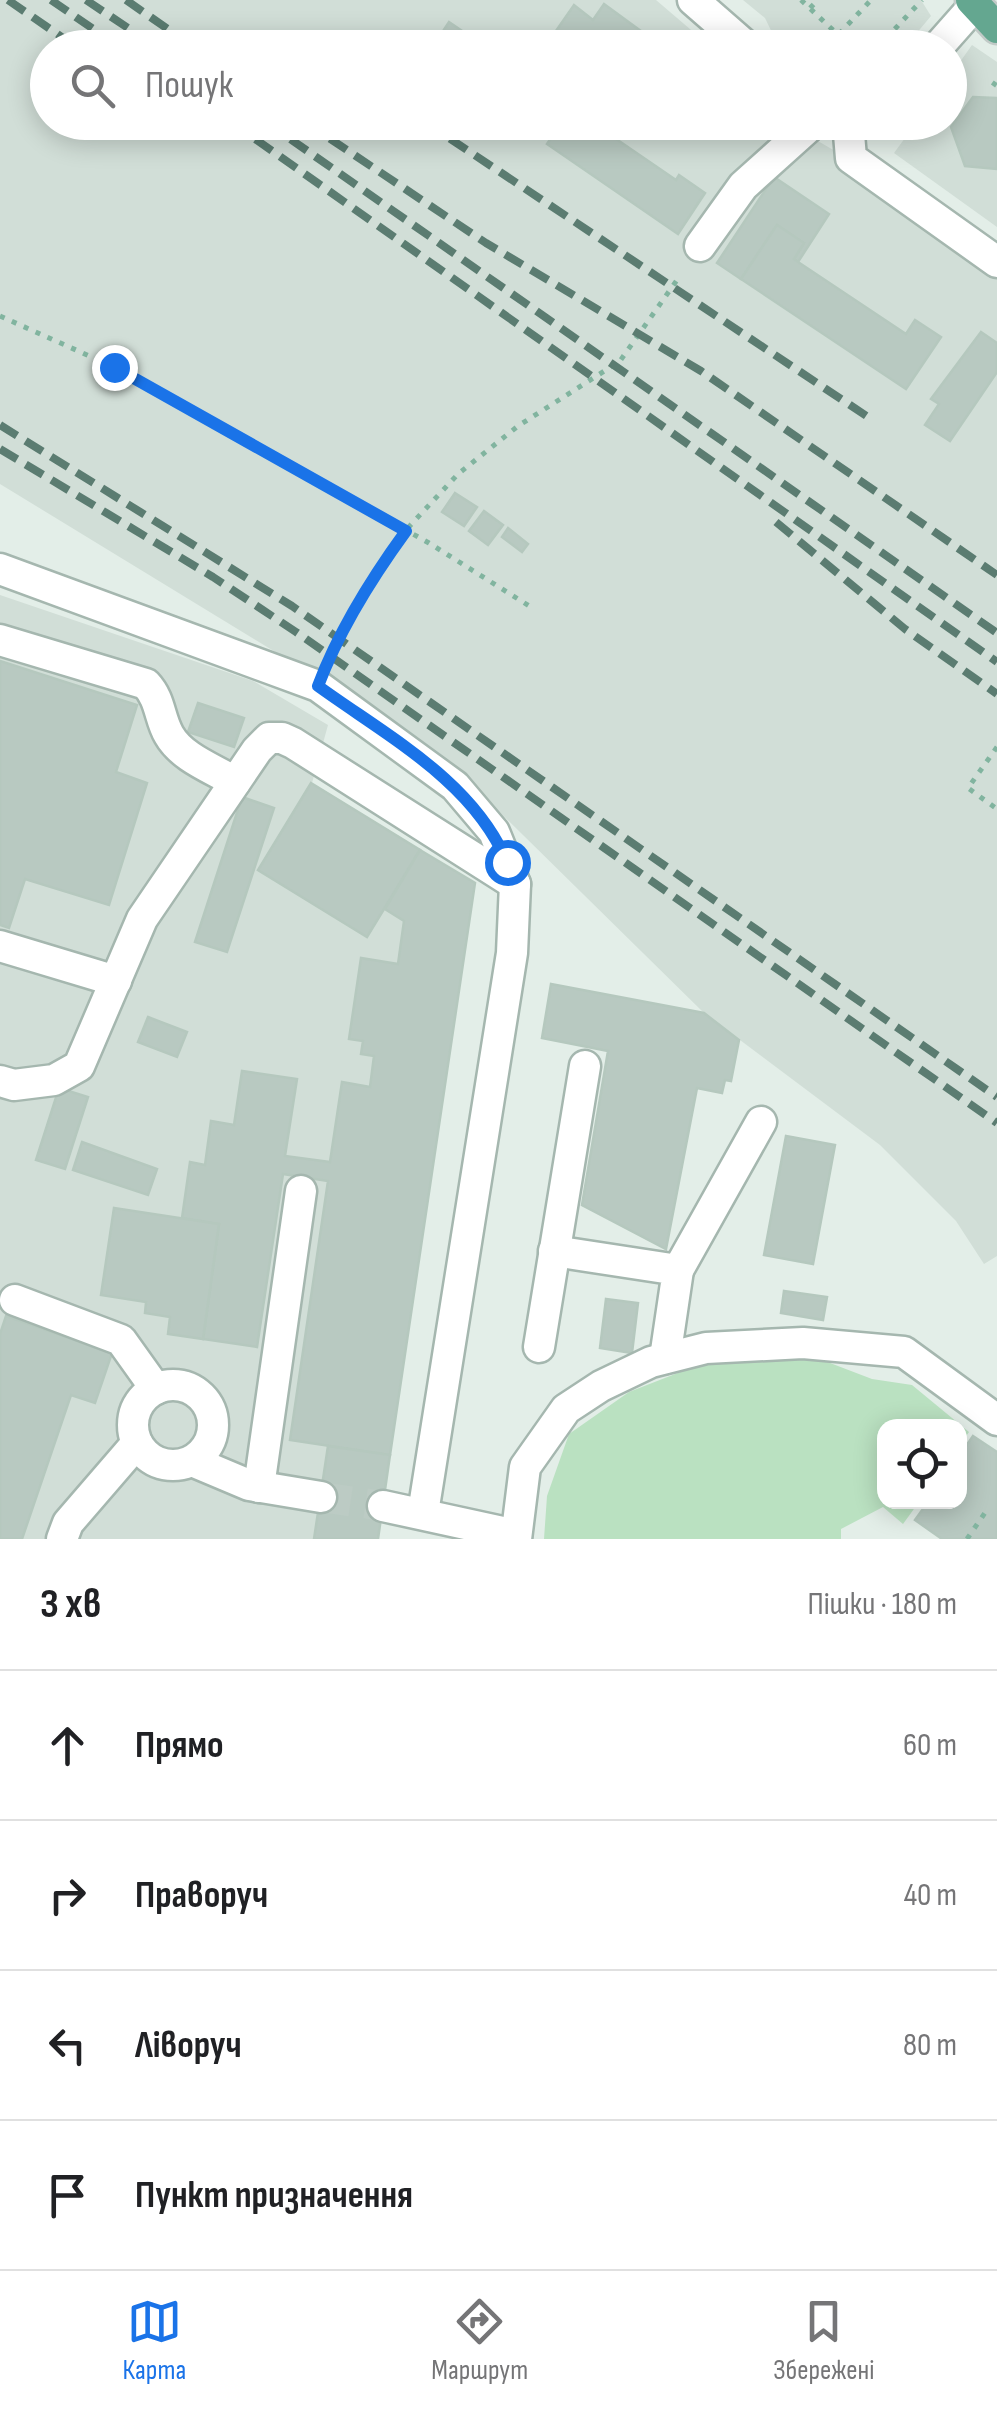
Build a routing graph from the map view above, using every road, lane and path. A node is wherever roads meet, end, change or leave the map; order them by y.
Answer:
1 (693, 0) edge
2 (802, 0) edge
3 (818, 0) edge
4 (871, 0) edge
5 (922, 0) edge
6 (810, 8) junction
7 (987, 16) edge
8 (727, 30) edge
9 (834, 30) edge
10 (842, 30) edge
11 (894, 30) edge
12 (966, 30) edge
13 (794, 140) edge
14 (850, 140) edge
15 (700, 246) dead end
16 (997, 262) edge
17 (678, 280) dead end
18 (0, 316) edge
19 (406, 531) junction
20 (0, 569) edge
21 (534, 609) dead end
22 (0, 640) edge
23 (318, 686) junction
24 (997, 746) edge
25 (236, 782) junction
26 (997, 809) edge
27 (515, 884) junction
28 (0, 946) edge
29 (116, 981) junction
30 (584, 1066) dead end
31 (0, 1081) edge
32 (761, 1122) dead end
33 (301, 1191) dead end
34 (554, 1251) junction
35 (678, 1270) junction
36 (15, 1300) dead end
37 (539, 1347) dead end
38 (665, 1358) junction
39 (156, 1389) junction
40 (997, 1420) edge
41 (137, 1443) junction
42 (192, 1461) junction
43 (260, 1487) junction
44 (321, 1497) tunnel mouth
45 (383, 1506) tunnel mouth
46 (989, 1506) dead end
47 (423, 1513) junction
48 (516, 1537) edge
49 (62, 1539) edge
50 (968, 1539) edge

1 - 8 street
2 - 6 path
3 - 6 path
4 - 10 path
5 - 11 path
6 - 9 path
7 - 12 street
13 - 15 street
14 - 16 street
17 - 19 path
18 - 19 path
19 - 21 path
19 - 23 path
20 - 23 street
22 - 25 street
23 - 27 street
24 - 26 path
25 - 27 street
25 - 29 street
27 - 47 street
28 - 29 street
29 - 31 street
30 - 34 street
32 - 35 street
33 - 43 street
34 - 35 street
34 - 37 street
35 - 38 street
36 - 39 street
38 - 40 street
38 - 48 street
39 - 41 street
39 - 42 street
41 - 42 street
41 - 49 street
42 - 43 street
43 - 44 street
45 - 47 street
46 - 50 path
47 - 48 street

